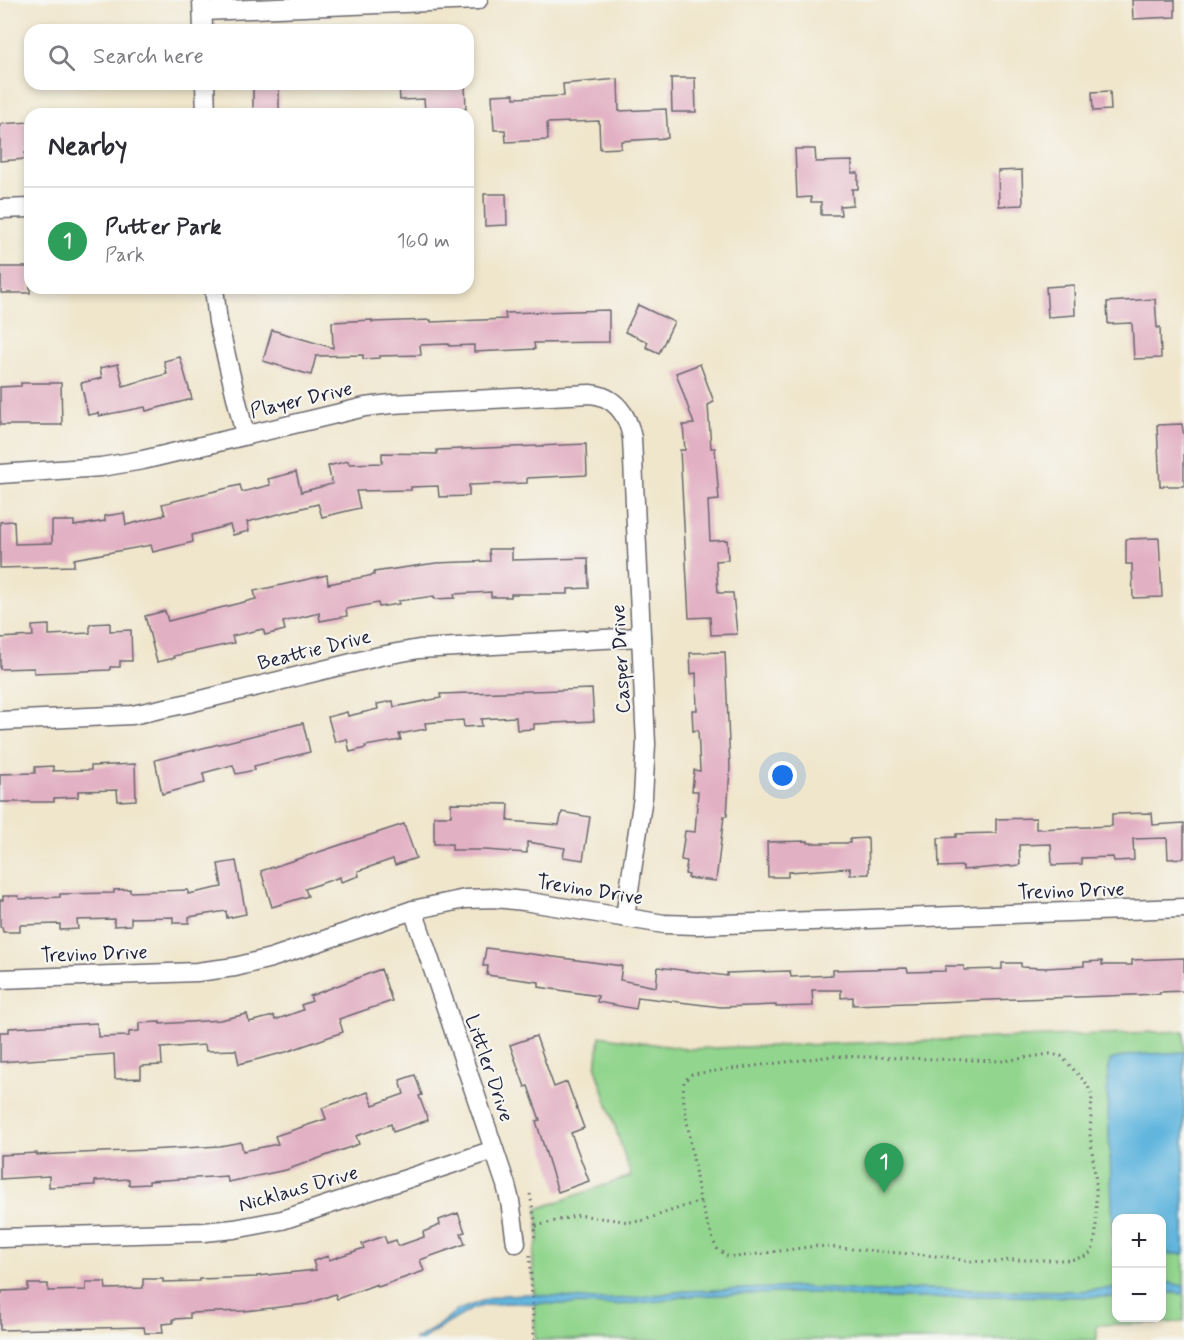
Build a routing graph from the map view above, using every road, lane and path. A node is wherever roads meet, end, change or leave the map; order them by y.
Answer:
1 (478, 0) edge
2 (203, 6) edge
3 (203, 24) edge
4 (205, 90) edge
5 (206, 108) edge
6 (24, 208) edge
7 (0, 209) edge
8 (215, 294) edge
9 (614, 403) joint
10 (245, 435) junction
11 (0, 474) edge
12 (641, 637) junction
13 (0, 721) edge
14 (1184, 908) edge
15 (413, 910) junction
16 (625, 917) junction
17 (0, 979) edge
18 (494, 1150) junction
19 (530, 1194) dead end
20 (700, 1201) junction
21 (0, 1238) edge
22 (516, 1243) dead end
23 (530, 1273) dead end
24 (534, 1340) edge

1 - 2 street
2 - 3 street
4 - 5 street
6 - 7 street
8 - 10 street
9 - 10 street, Player Drive
9 - 12 street, Casper Drive
10 - 11 street, Player Drive
12 - 13 street, Beattie Drive
12 - 16 street, Casper Drive
14 - 16 street, Trevino Drive
15 - 16 street, Trevino Drive
15 - 17 street, Trevino Drive
15 - 18 street, Littler Drive
18 - 21 street, Nicklaus Drive
18 - 22 street, Littler Drive
19 - 20 path
20 - 20 path
23 - 24 path

